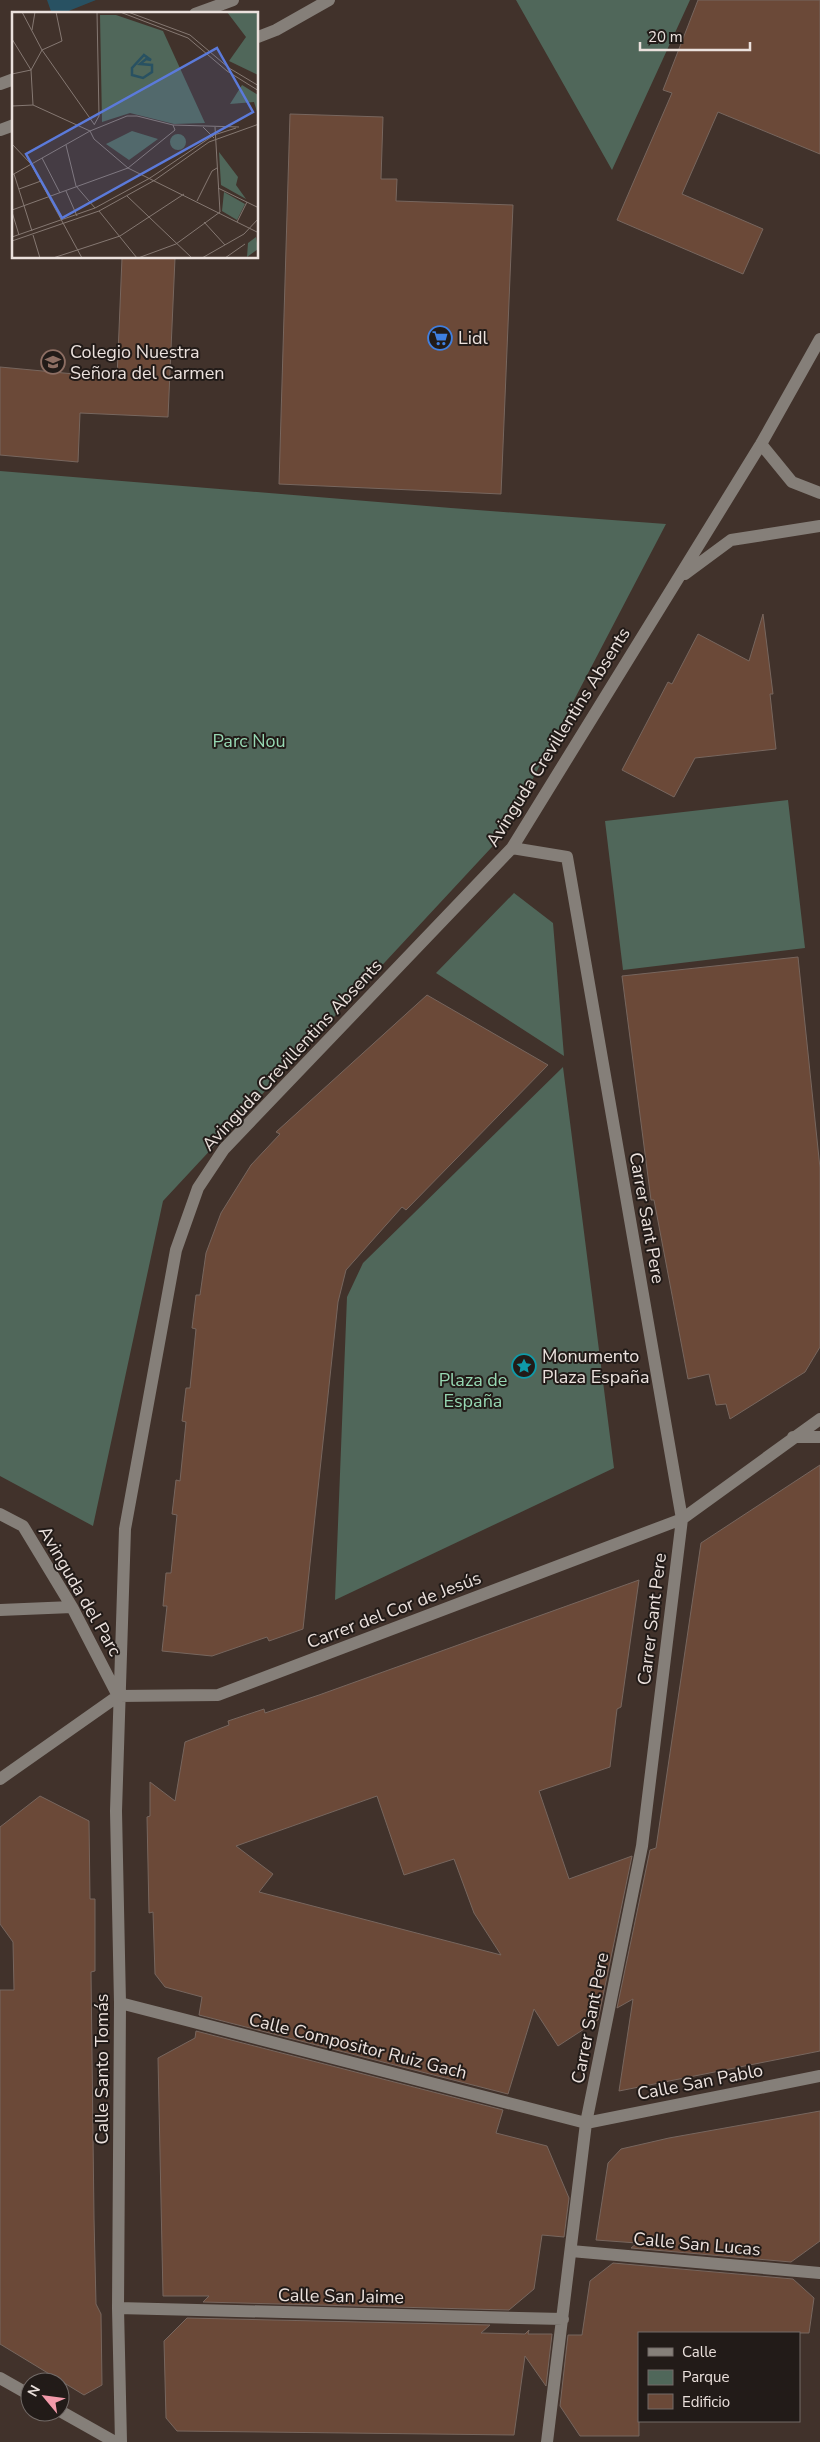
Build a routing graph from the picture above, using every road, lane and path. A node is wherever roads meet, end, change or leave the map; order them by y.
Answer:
1 (232, 0) edge
2 (329, 0) edge
3 (200, 12) edge
4 (259, 37) edge
5 (12, 126) edge
6 (0, 130) edge
7 (820, 339) edge
8 (761, 444) junction
9 (820, 493) edge
10 (820, 526) edge
11 (678, 579) junction
12 (512, 848) junction
13 (820, 1419) edge
14 (793, 1437) junction
15 (820, 1437) edge
16 (0, 1514) edge
17 (682, 1519) junction
18 (72, 1607) junction
19 (0, 1610) edge
20 (118, 1696) junction
21 (0, 1779) edge
22 (120, 2003) junction
23 (820, 2076) edge
24 (586, 2123) junction
25 (571, 2251) junction
26 (820, 2273) edge
27 (118, 2308) junction
28 (562, 2320) junction
29 (0, 2378) edge
30 (20, 2389) edge
31 (70, 2417) edge
32 (116, 2442) edge
33 (121, 2442) edge
34 (547, 2442) edge

1 - 3 street
2 - 4 street
5 - 6 street
7 - 8 street, Avinguda Crevillentins Absents
8 - 9 street
8 - 11 street, Avinguda Crevillentins Absents
10 - 11 street, Avinguda Crevillentins Absents
11 - 12 street, Avinguda Crevillentins Absents
12 - 17 street, Carrer Sant Pere
12 - 20 street, Avinguda Crevillentins Absents
13 - 14 street, Carrer del Cor de Jesús
14 - 15 street
14 - 17 street, Carrer del Cor de Jesús
16 - 18 street, Avinguda del Parc
17 - 20 street, Carrer del Cor de Jesús
17 - 24 street, Carrer Sant Pere
18 - 19 street
18 - 20 street, Avinguda del Parc
20 - 21 street
20 - 22 street, Calle Santo Tomás
22 - 24 street, Calle Compositor Ruiz Gach
22 - 27 street, Calle Santo Tomás
23 - 24 street, Calle San Pablo
24 - 25 street, Carrer Sant Pere
25 - 26 street, Calle San Lucas
25 - 28 street, Carrer Sant Pere
27 - 28 street, Calle San Jaime
27 - 33 street, Calle Santo Tomás
28 - 34 street, Carrer Sant Pere
29 - 30 street
31 - 32 street

